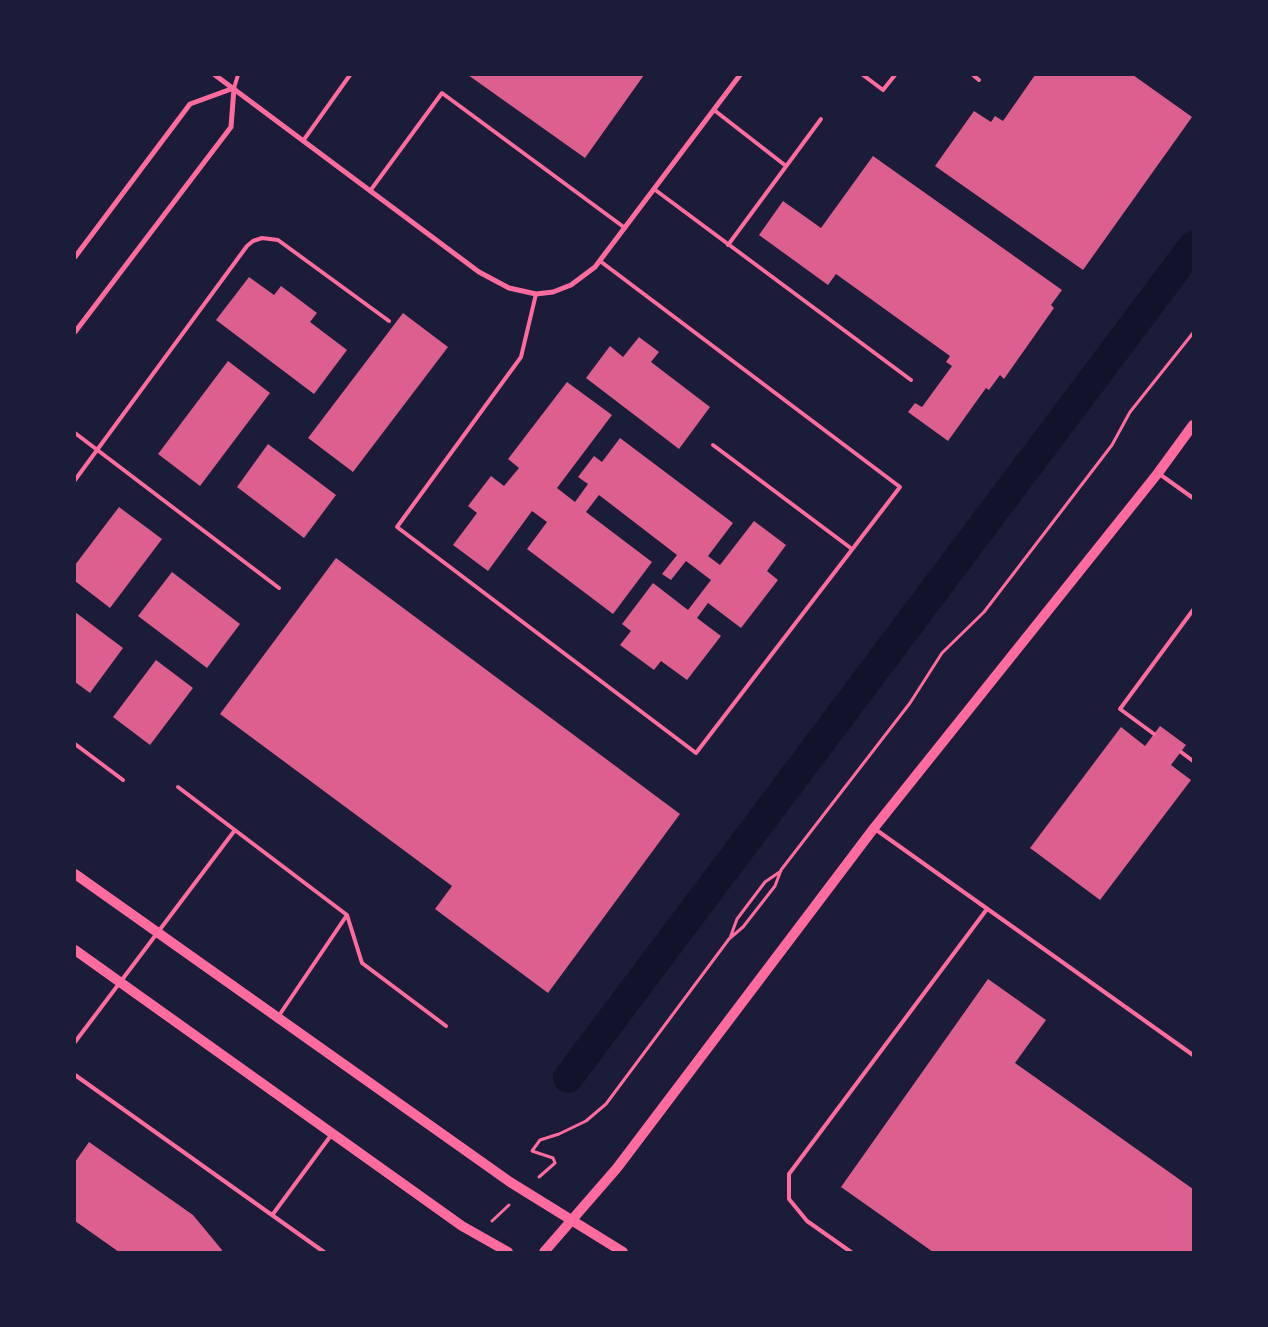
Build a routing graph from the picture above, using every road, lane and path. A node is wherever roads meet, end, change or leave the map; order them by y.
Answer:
1 (215, 75) edge
2 (238, 75) edge
3 (350, 75) edge
4 (740, 75) edge
5 (863, 75) edge
6 (895, 75) edge
7 (973, 75) edge
8 (980, 80) dead end
9 (234, 88) junction
10 (714, 110) junction
11 (821, 119) dead end
12 (303, 141) junction
13 (786, 166) junction
14 (654, 189) junction
15 (370, 191) junction
16 (625, 228) junction
17 (728, 245) junction
18 (75, 257) edge
19 (600, 261) junction
20 (536, 294) junction
21 (389, 321) dead end
22 (75, 332) edge
23 (1193, 333) edge
24 (911, 380) dead end
25 (1193, 425) edge
26 (75, 433) edge
27 (713, 446) dead end
28 (97, 450) junction
29 (1158, 473) junction
30 (75, 480) edge
31 (1193, 498) edge
32 (852, 549) junction
33 (279, 588) dead end
34 (1193, 610) edge
35 (1154, 734) dead end
36 (75, 744) edge
37 (1181, 752) dead end
38 (1193, 761) edge
39 (123, 780) dead end
40 (178, 788) dead end
41 (874, 828) junction
42 (234, 830) junction
43 (782, 870) junction
44 (75, 874) edge
45 (988, 909) junction
46 (347, 915) junction
47 (158, 932) junction
48 (729, 939) junction
49 (75, 950) edge
50 (120, 981) junction
51 (278, 1017) junction
52 (446, 1026) dead end
53 (75, 1042) edge
54 (1193, 1055) edge
55 (76, 1077) edge
56 (332, 1133) junction
57 (555, 1163) dead end
58 (272, 1214) junction
59 (572, 1221) junction
60 (324, 1252) edge
61 (508, 1252) edge
62 (544, 1252) edge
63 (622, 1252) edge
64 (851, 1252) edge

1 - 9 street
2 - 9 lane
3 - 12 lane
4 - 10 street
5 - 6 lane
7 - 8 lane
9 - 12 street
9 - 18 street
9 - 22 street
10 - 13 lane
10 - 14 street
11 - 13 lane
12 - 15 street
13 - 17 lane
14 - 16 street
14 - 17 lane
15 - 16 lane
15 - 20 street
16 - 19 street
17 - 24 lane
19 - 20 street
19 - 32 lane
20 - 32 lane
21 - 28 lane
23 - 43 path
25 - 29 main road
26 - 28 lane
27 - 32 lane
28 - 30 lane
28 - 33 lane
29 - 31 lane
29 - 41 main road
34 - 35 lane
36 - 39 lane
37 - 38 lane
40 - 42 lane
41 - 45 lane
41 - 59 main road
42 - 46 lane
42 - 47 lane
43 - 48 path
43 - 48 path
44 - 47 main road
45 - 54 lane
45 - 64 lane
46 - 51 lane
46 - 52 lane
47 - 50 lane
47 - 51 main road
48 - 57 path
49 - 50 main road
50 - 53 lane
50 - 56 main road
51 - 59 main road
55 - 58 lane
56 - 58 lane
56 - 61 main road
58 - 60 lane
59 - 62 main road
59 - 63 main road

